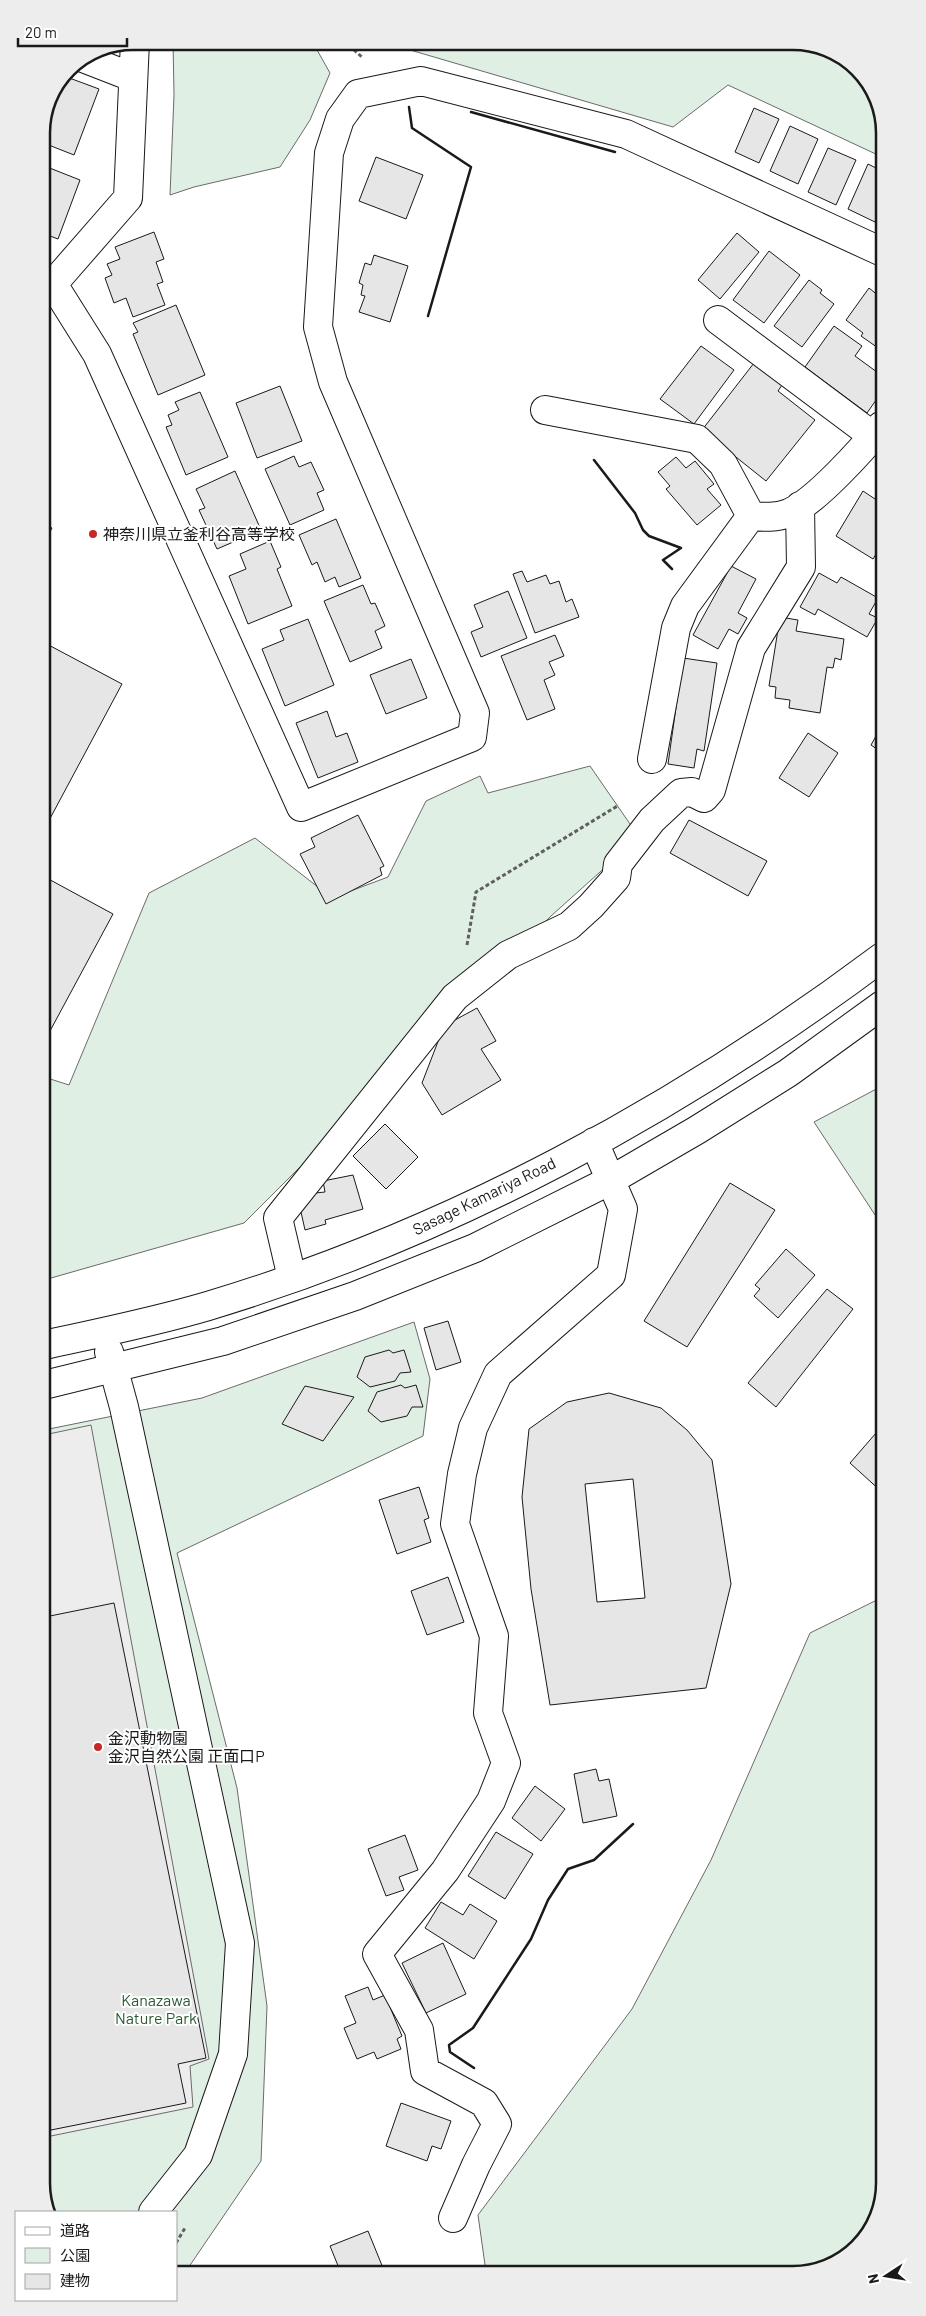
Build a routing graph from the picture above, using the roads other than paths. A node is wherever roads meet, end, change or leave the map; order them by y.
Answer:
1 (134, 50) edge
2 (91, 61) edge
3 (132, 77) junction
4 (876, 248) edge
5 (50, 278) edge
6 (50, 283) edge
7 (718, 320) dead end
8 (545, 410) dead end
9 (876, 430) edge
10 (876, 432) edge
11 (800, 506) junction
12 (751, 516) junction
13 (652, 759) dead end
14 (876, 962) edge
15 (876, 1009) edge
16 (594, 1142) junction
17 (611, 1180) junction
18 (292, 1278) junction
19 (104, 1332) junction
20 (50, 1344) edge
21 (114, 1370) junction
22 (50, 1384) edge
23 (154, 2211) edge
24 (453, 2218) dead end

1 - 3 street
2 - 3 street
3 - 5 street
4 - 6 street
7 - 9 street
8 - 12 street
10 - 11 street
11 - 12 street
11 - 18 street
12 - 13 street
14 - 16 street, Sasage Kamariya Road
15 - 17 street
16 - 17 street
16 - 18 street, Sasage Kamariya Road
17 - 21 street
17 - 24 street
18 - 19 street, Sasage Kamariya Road
19 - 20 street, Sasage Kamariya Road
19 - 21 street
21 - 22 street
21 - 23 street

